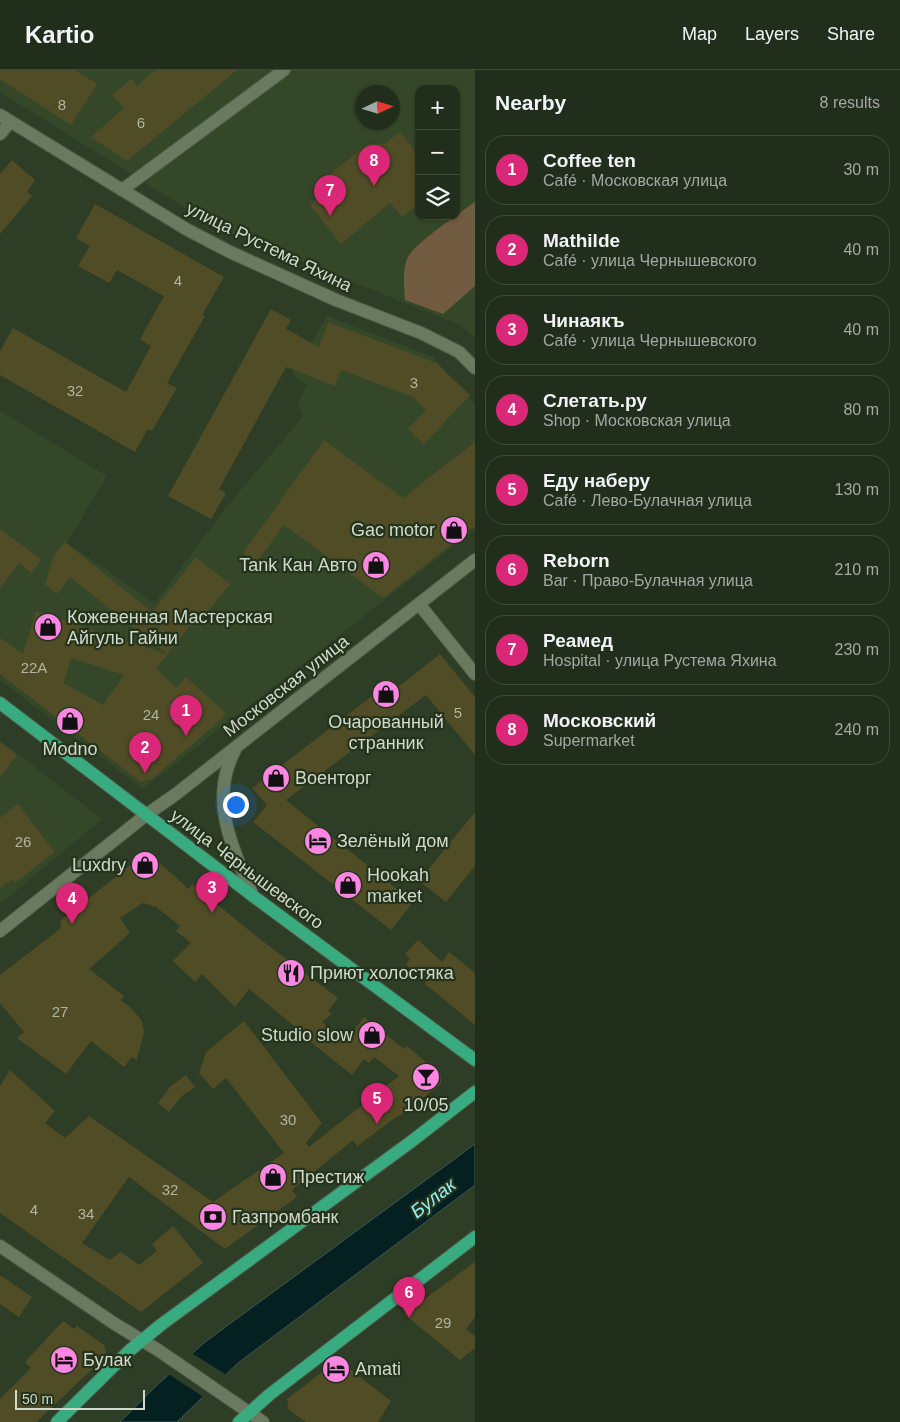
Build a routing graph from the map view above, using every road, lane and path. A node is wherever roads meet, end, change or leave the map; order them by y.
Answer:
1 (284, 70) edge
2 (5, 119) edge
3 (0, 134) edge
4 (122, 190) junction
5 (475, 368) edge
6 (475, 560) edge
7 (419, 604) junction
8 (475, 674) edge
9 (0, 703) edge
10 (236, 748) junction
11 (146, 815) junction
12 (254, 896) junction
13 (0, 931) edge
14 (475, 1060) edge
15 (475, 1092) edge
16 (475, 1237) edge
17 (0, 1246) edge
18 (143, 1340) junction
19 (249, 1412) junction
20 (57, 1422) edge
21 (239, 1422) edge
22 (263, 1422) edge

1 - 4 street
2 - 3 street
2 - 4 street, улица Рустема Яхина
4 - 5 street, улица Рустема Яхина
6 - 7 street, Московская улица
7 - 8 street
7 - 10 street, Московская улица
9 - 11 main road, улица Чернышевского
10 - 11 street, Московская улица
10 - 12 street
11 - 12 main road, улица Чернышевского
11 - 13 street, Московская улица
12 - 14 main road, улица Чернышевского
15 - 18 main road
16 - 19 main road
17 - 18 street
18 - 19 street
18 - 20 main road
19 - 21 main road
19 - 22 street

